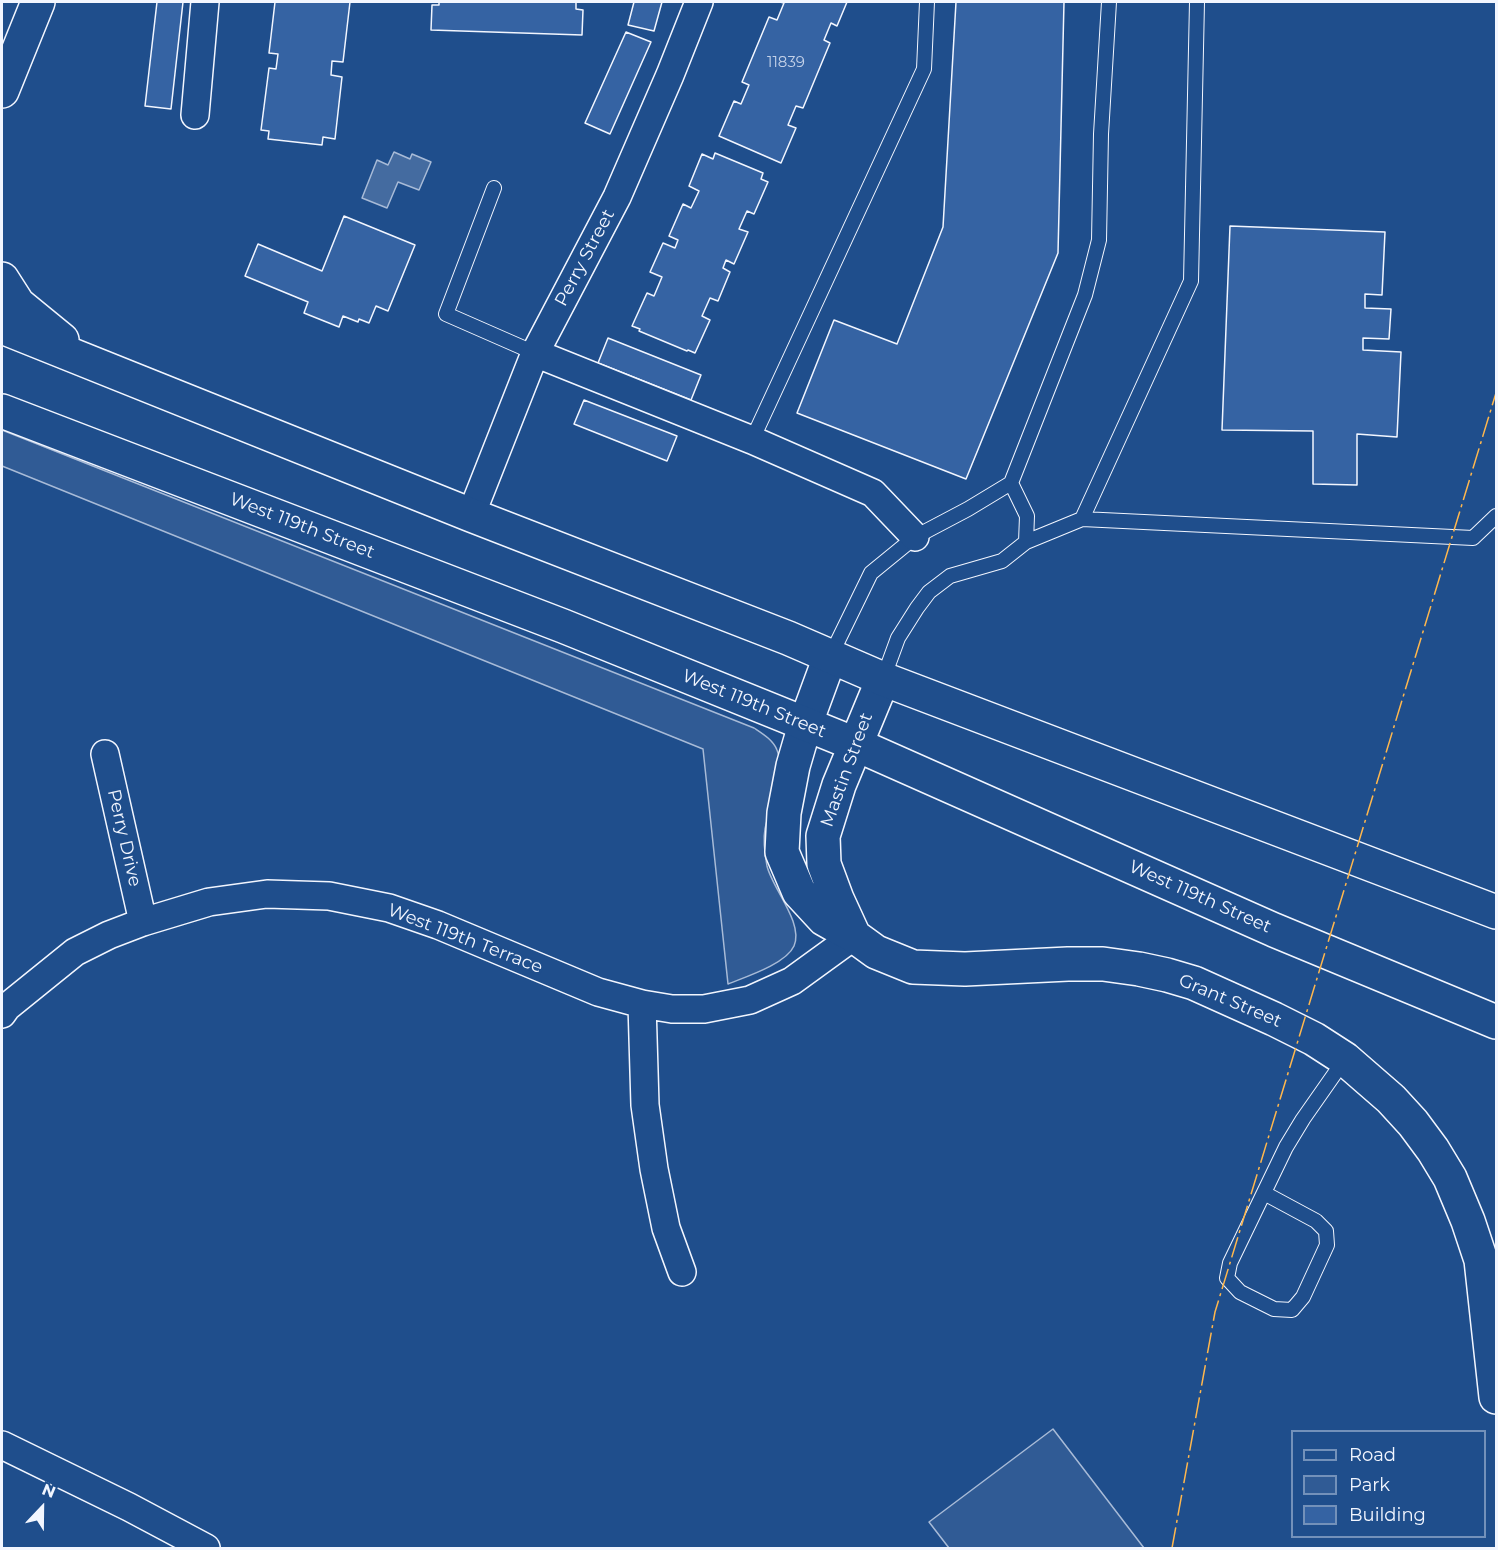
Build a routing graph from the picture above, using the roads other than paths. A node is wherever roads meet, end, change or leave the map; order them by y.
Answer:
1 (38, 2) edge
2 (205, 2) edge
3 (699, 2) edge
4 (927, 2) edge
5 (1108, 2) edge
6 (1197, 2) edge
7 (2, 92) edge
8 (195, 115) dead end
9 (494, 188) dead end
10 (2, 279) edge
11 (2, 327) edge
12 (535, 353) junction
13 (89, 362) junction
14 (2, 411) edge
15 (752, 440) junction
16 (1011, 483) junction
17 (471, 515) junction
18 (1497, 516) edge
19 (1082, 519) junction
20 (915, 537) junction
21 (1026, 542) junction
22 (830, 657) junction
23 (883, 679) junction
24 (805, 724) junction
25 (855, 744) junction
26 (105, 754) dead end
27 (1497, 912) edge
28 (143, 922) junction
29 (854, 936) junction
30 (642, 1004) junction
31 (2, 1014) edge
32 (1497, 1022) edge
33 (1345, 1059) junction
34 (1264, 1193) junction
35 (682, 1272) dead end
36 (1497, 1397) edge
37 (2, 1445) edge
38 (206, 1548) edge

1 - 7 main road
2 - 8 street
3 - 12 street, Perry Street
4 - 15 lane
5 - 16 lane
6 - 19 lane
9 - 12 lane
10 - 13 main road
11 - 13 main road
12 - 15 street
12 - 17 street, Perry Street
13 - 17 main road
14 - 24 main road, West 119th Street
15 - 20 street
16 - 20 lane
16 - 21 lane
17 - 22 main road
18 - 19 lane
19 - 21 lane
20 - 22 lane
21 - 23 lane
22 - 23 main road
22 - 24 main road
23 - 25 main road, Mastin Street
23 - 27 main road
24 - 25 main road, West 119th Street
24 - 29 main road
25 - 29 main road, Mastin Street
25 - 32 main road, West 119th Street
26 - 28 street, Perry Drive
28 - 30 street, West 119th Terrace
28 - 31 street
29 - 30 street
29 - 33 main road, Grant Street
30 - 35 street
33 - 34 lane
33 - 36 main road, Grant Street
34 - 34 lane
37 - 38 street

